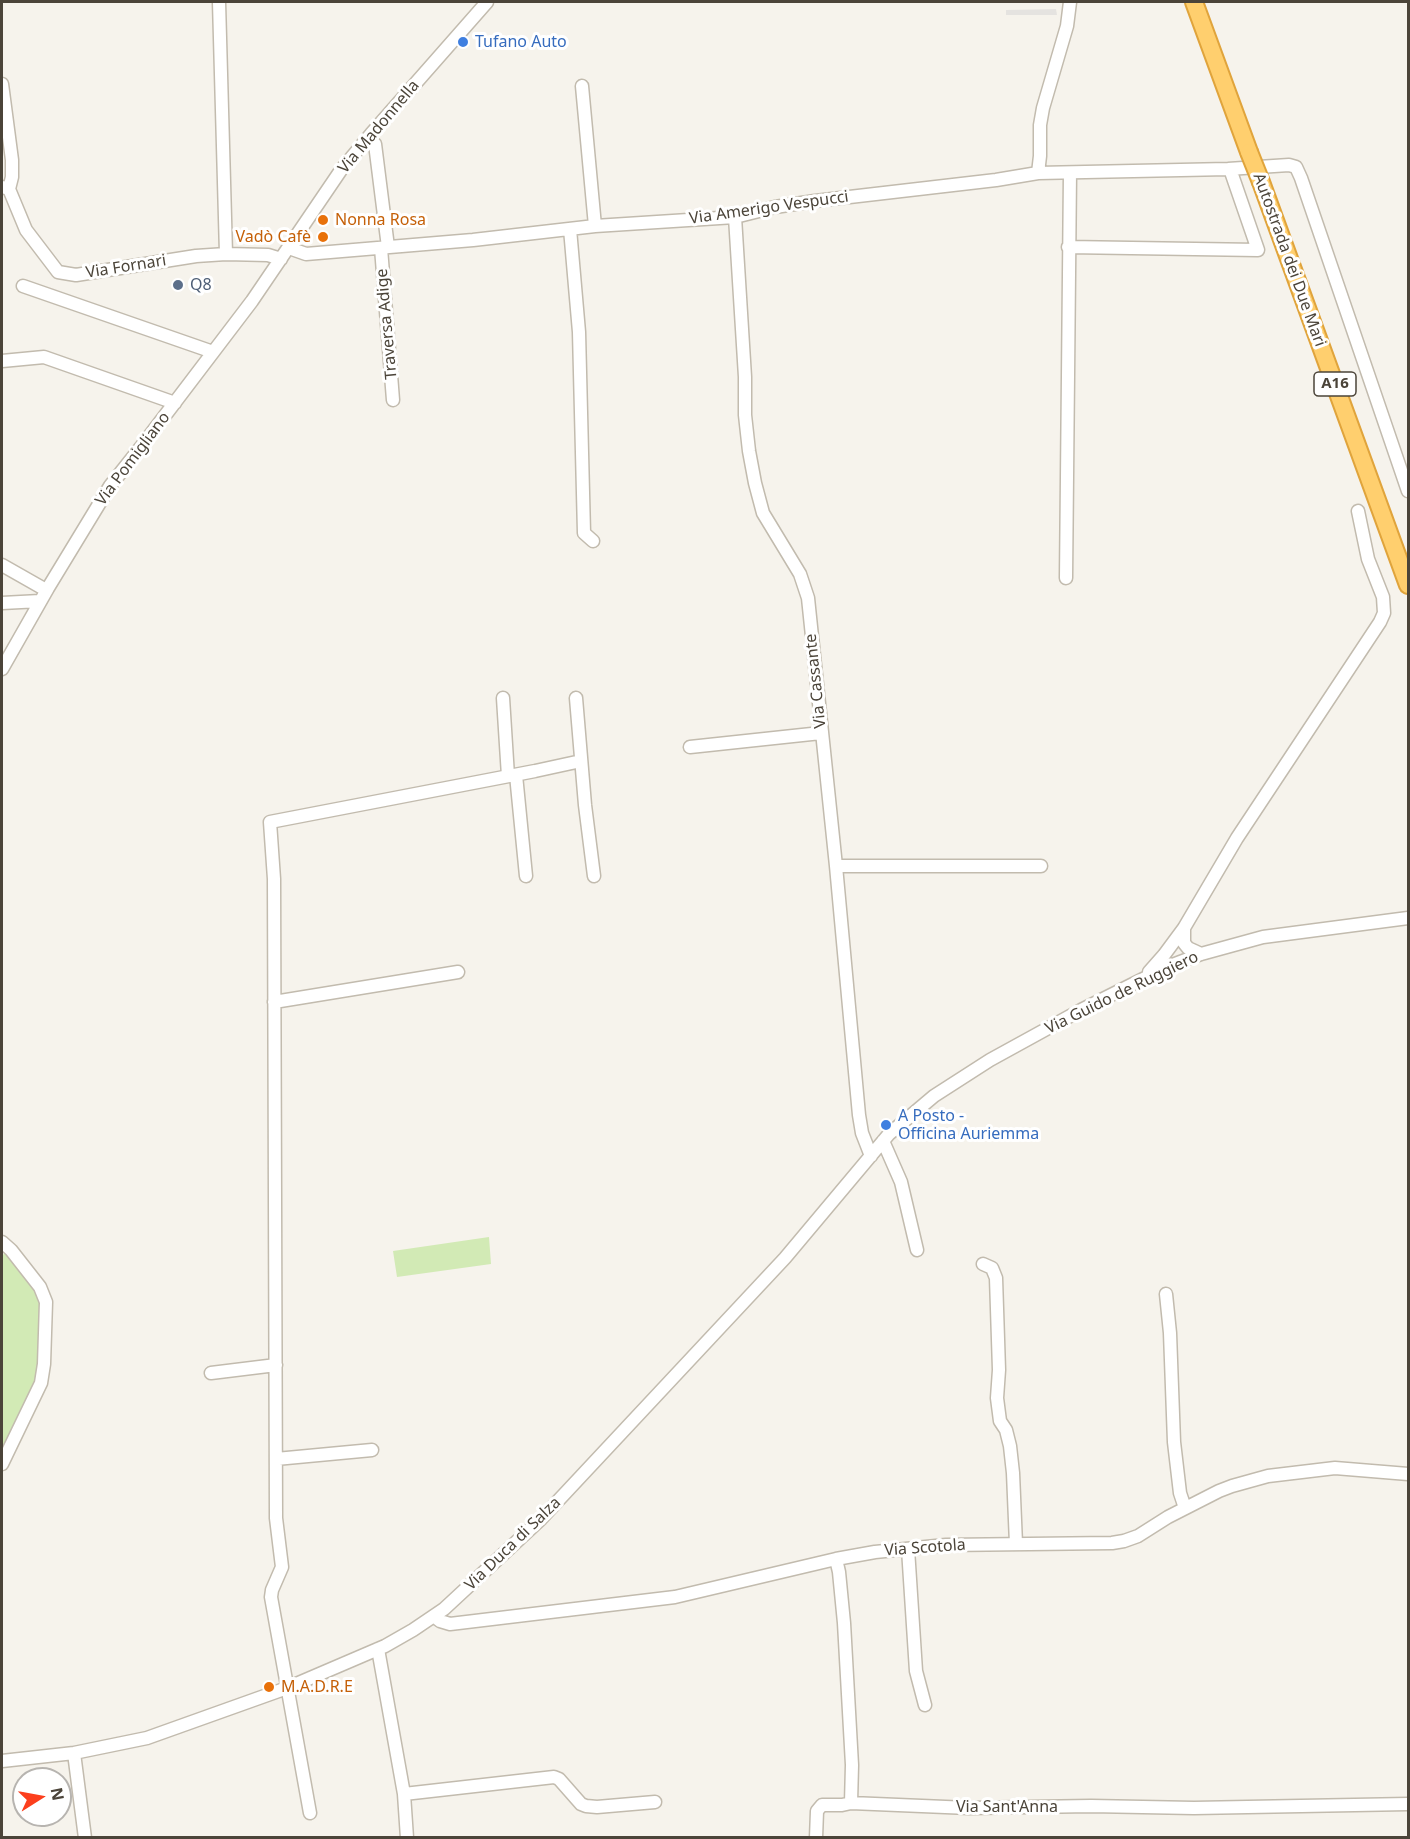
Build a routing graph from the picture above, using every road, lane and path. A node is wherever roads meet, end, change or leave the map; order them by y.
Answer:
1 (219, 2) edge
2 (487, 2) edge
3 (1070, 2) edge
4 (1194, 2) edge
5 (1206, 2) edge
6 (2, 84) edge
7 (582, 86) dead end
8 (375, 144) dead end
9 (1255, 152) junction
10 (1230, 169) junction
11 (1038, 173) junction
12 (1070, 173) junction
13 (1266, 182) junction
14 (5, 188) edge
15 (735, 217) junction
16 (595, 226) junction
17 (570, 229) junction
18 (1068, 247) junction
19 (289, 248) junction
20 (385, 248) junction
21 (226, 254) junction
22 (281, 259) junction
23 (23, 286) dead end
24 (213, 352) junction
25 (2, 361) edge
26 (393, 400) dead end
27 (175, 403) junction
28 (1408, 491) edge
29 (1358, 511) dead end
30 (592, 542) dead end
31 (1408, 554) edge
32 (2, 565) edge
33 (1066, 578) dead end
34 (1408, 585) edge
35 (43, 595) junction
36 (2, 603) edge
37 (2, 669) edge
38 (503, 698) dead end
39 (576, 698) dead end
40 (821, 733) junction
41 (690, 747) dead end
42 (581, 760) junction
43 (512, 776) junction
44 (836, 866) junction
45 (1041, 866) dead end
46 (526, 876) dead end
47 (594, 876) dead end
48 (1408, 918) edge
49 (1184, 928) junction
50 (1201, 954) junction
51 (458, 972) dead end
52 (1142, 979) junction
53 (274, 1002) junction
54 (897, 1127) joint
55 (883, 1141) junction
56 (871, 1156) junction
57 (2, 1242) edge
58 (917, 1250) dead end
59 (983, 1264) dead end
60 (1166, 1294) dead end
61 (276, 1365) junction
62 (211, 1373) dead end
63 (372, 1450) dead end
64 (276, 1459) junction
65 (2, 1464) edge
66 (1408, 1474) edge
67 (1185, 1508) junction
68 (1016, 1544) junction
69 (908, 1549) junction
70 (836, 1559) junction
71 (435, 1617) junction
72 (378, 1649) junction
73 (287, 1688) junction
74 (925, 1705) dead end
75 (74, 1753) junction
76 (2, 1761) edge
77 (404, 1794) junction
78 (656, 1802) dead end
79 (850, 1803) junction
80 (1408, 1804) edge
81 (310, 1813) dead end
82 (85, 1838) edge
83 (407, 1838) edge
84 (816, 1838) edge

1 - 21 street
2 - 19 street, Via Madonnella
3 - 11 street
4 - 9 highway, Autostrada dei Due Mari / A16
5 - 9 highway, Autostrada dei Due Mari / A16
6 - 14 street
7 - 16 street
8 - 20 street, Traversa Adige
9 - 13 highway, Autostrada dei Due Mari / A16
10 - 12 street, Via Amerigo Vespucci
10 - 18 street
10 - 28 street, Via Amerigo Vespucci
11 - 12 street, Via Amerigo Vespucci
11 - 15 street, Via Amerigo Vespucci
12 - 18 street
13 - 31 highway, Autostrada dei Due Mari / A16
13 - 34 highway, Autostrada dei Due Mari / A16
14 - 21 street, Via Fornari
15 - 16 street, Via Amerigo Vespucci
15 - 40 street, Via Cassante
16 - 17 street, Via Amerigo Vespucci
17 - 20 street, Via Amerigo Vespucci
17 - 30 street
18 - 33 street
19 - 20 street, Via Amerigo Vespucci
19 - 22 street, Via Madonnella
20 - 26 street, Traversa Adige
21 - 22 street, Via Fornari
22 - 24 street, Via Pomigliano
23 - 24 street
24 - 27 street, Via Pomigliano
25 - 27 street
27 - 35 street, Via Pomigliano
29 - 49 street
32 - 35 street
35 - 36 street
35 - 37 street, Via Pomigliano
38 - 43 street
39 - 42 street
40 - 41 street
40 - 44 street, Via Cassante
42 - 43 street
42 - 47 street
43 - 46 street
43 - 53 street
44 - 45 street
44 - 56 street, Via Cassante
48 - 50 street, Via Guido de Ruggiero
49 - 50 street
49 - 52 street
50 - 52 street, Via Guido de Ruggiero
51 - 53 street
52 - 54 street, Via Guido de Ruggiero
53 - 61 street
54 - 55 street, Via Duca di Salza
55 - 56 street, Via Duca di Salza
55 - 58 street
56 - 71 street, Via Duca di Salza
57 - 65 street
59 - 68 street
60 - 67 street
61 - 62 street
61 - 64 street
63 - 64 street
64 - 73 street
66 - 67 street, Via Scotola
67 - 68 street, Via Scotola
68 - 69 street, Via Scotola
69 - 70 street, Via Scotola
69 - 74 street
70 - 71 street, Via Scotola
70 - 79 street
71 - 72 street, Via Duca di Salza
72 - 73 street, Via Duca di Salza
72 - 77 street
73 - 75 street, Via Duca di Salza
73 - 81 street
75 - 76 street, Via Duca di Salza
75 - 82 street
77 - 78 street
77 - 83 street
79 - 80 street, Via Sant'Anna
79 - 84 street, Via Sant'Anna

